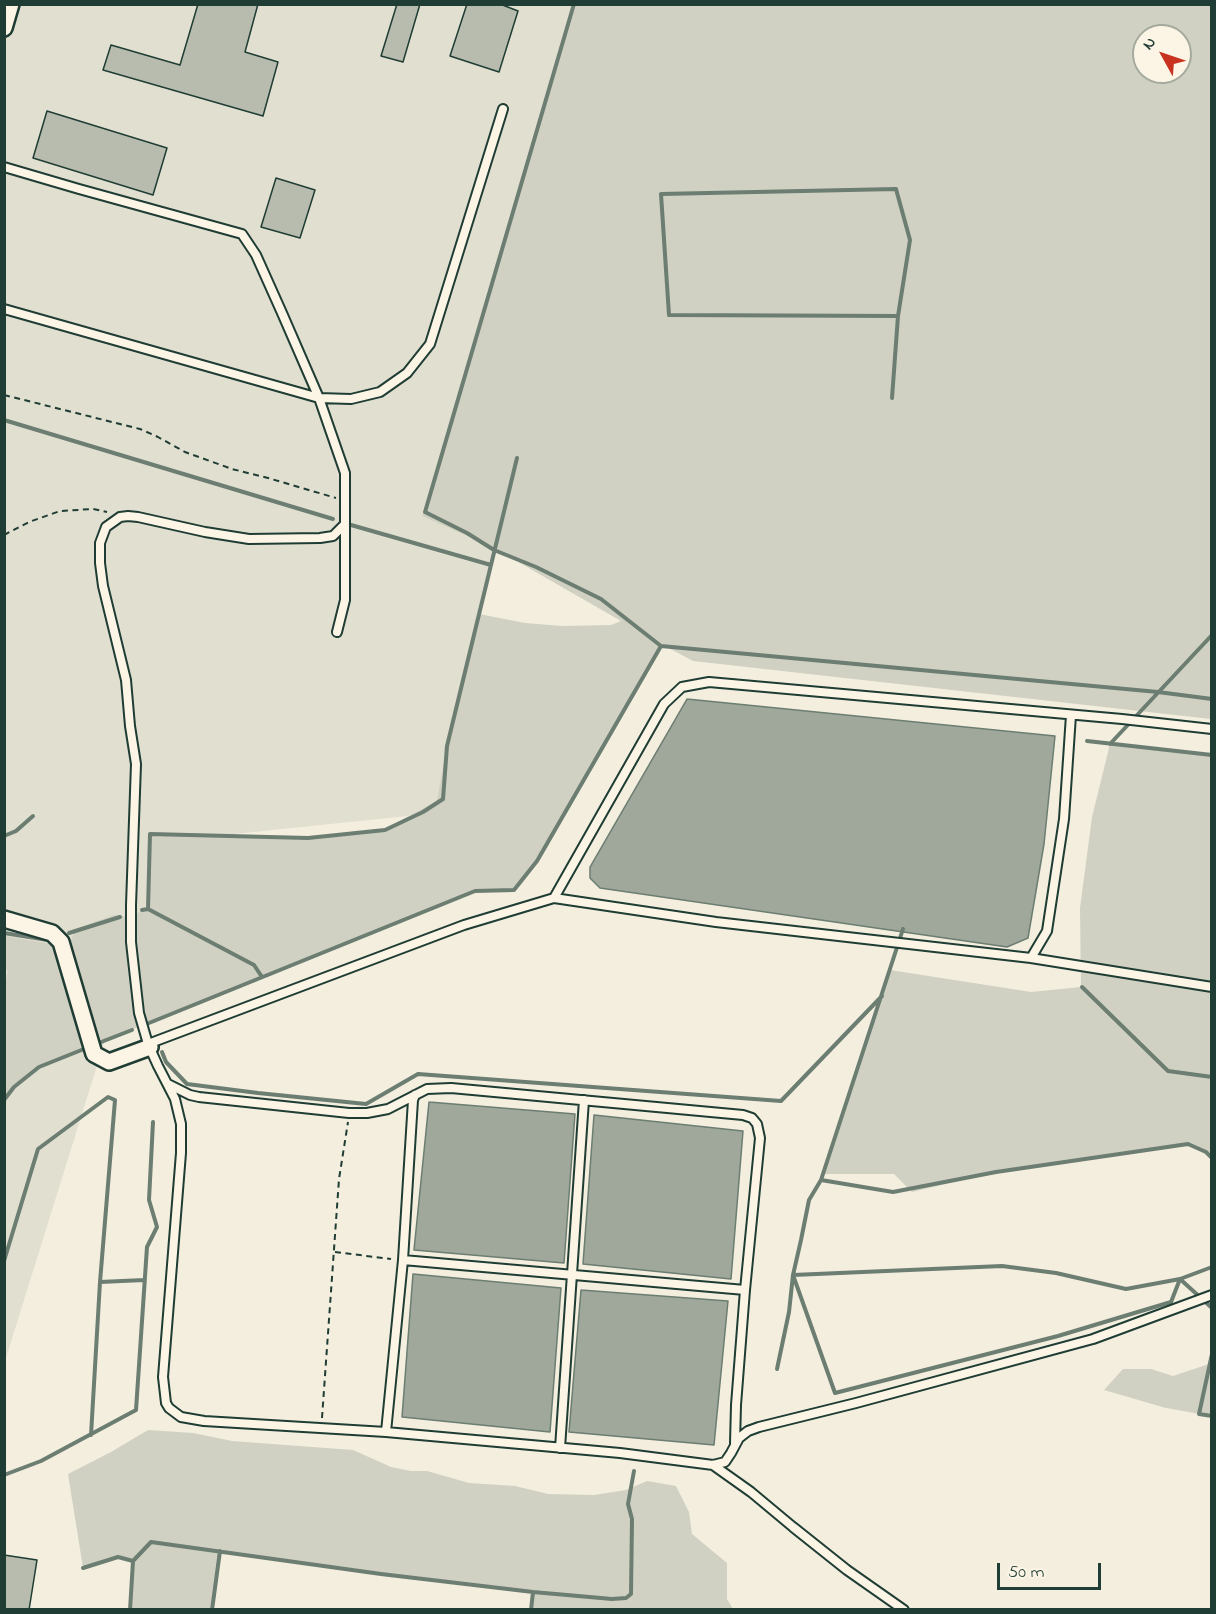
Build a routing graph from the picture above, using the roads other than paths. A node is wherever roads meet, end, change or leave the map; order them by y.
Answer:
1 (11, 4) edge
2 (4, 28) edge
3 (503, 110) dead end
4 (4, 167) edge
5 (4, 309) edge
6 (319, 398) junction
7 (344, 525) junction
8 (337, 632) dead end
9 (1071, 715) junction
10 (1212, 729) edge
11 (554, 898) junction
12 (4, 919) edge
13 (1031, 958) junction
14 (1212, 987) edge
15 (149, 1046) junction
16 (168, 1084) junction
17 (415, 1095) junction
18 (584, 1100) junction
19 (403, 1260) junction
20 (572, 1275) junction
21 (745, 1290) junction
22 (1212, 1295) edge
23 (386, 1432) junction
24 (735, 1445) junction
25 (560, 1448) junction
26 (713, 1465) junction
27 (904, 1610) edge

1 - 2 street
3 - 6 lane
4 - 6 lane
5 - 6 lane
6 - 7 lane
7 - 8 lane
7 - 15 lane
9 - 10 lane
9 - 11 lane
9 - 13 lane
11 - 13 lane
11 - 15 lane
12 - 15 street
13 - 14 lane
15 - 16 lane
16 - 17 lane
16 - 23 lane
17 - 18 lane
17 - 19 lane
18 - 20 lane
18 - 21 lane
19 - 20 lane
19 - 23 lane
20 - 21 lane
20 - 25 lane
21 - 24 lane
22 - 24 lane
23 - 25 lane
24 - 26 lane
25 - 26 lane
26 - 27 lane

